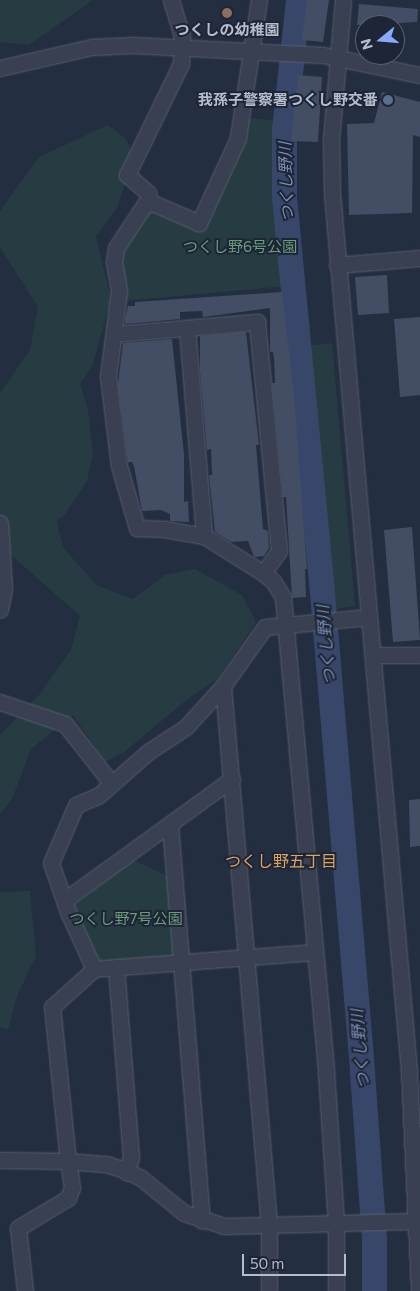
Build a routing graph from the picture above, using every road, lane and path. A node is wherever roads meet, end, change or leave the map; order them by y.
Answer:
1 (171, 0) edge
2 (259, 0) edge
3 (343, 0) edge
4 (183, 46) junction
5 (254, 49) junction
6 (337, 56) junction
7 (0, 68) edge
8 (420, 75) edge
9 (150, 203) junction
10 (420, 258) edge
11 (337, 265) junction
12 (187, 328) junction
13 (114, 334) junction
14 (0, 523) edge
15 (204, 536) junction
16 (264, 573) junction
17 (0, 610) edge
18 (369, 617) junction
19 (284, 625) junction
20 (373, 654) junction
21 (420, 655) edge
22 (223, 686) junction
23 (0, 702) edge
24 (232, 779) junction
25 (112, 784) junction
26 (170, 824) junction
27 (66, 899) junction
28 (313, 952) junction
29 (248, 957) junction
30 (181, 962) junction
31 (116, 967) junction
32 (94, 969) junction
33 (0, 1160) edge
34 (68, 1161) junction
35 (127, 1172) junction
36 (202, 1220) junction
37 (417, 1222) junction
38 (336, 1223) junction
39 (269, 1225) junction
40 (25, 1291) edge
41 (269, 1291) edge
42 (336, 1291) edge
43 (419, 1291) edge

1 - 4 street
2 - 5 street
3 - 6 street
4 - 5 street
4 - 7 street
4 - 9 street
5 - 6 street
5 - 9 street
6 - 8 street
6 - 11 street
9 - 13 street
10 - 11 street
11 - 18 street
12 - 13 street
12 - 15 street
12 - 16 street
13 - 15 street
14 - 17 street
15 - 16 street
16 - 19 street
18 - 19 street
18 - 20 street
19 - 22 street
19 - 28 street
20 - 21 street
20 - 37 street
22 - 24 street
22 - 25 street
23 - 25 street
24 - 26 street
24 - 29 street
25 - 27 street
26 - 27 street
26 - 30 street
27 - 32 street
28 - 29 street
28 - 38 street
29 - 30 street
29 - 39 street
30 - 31 street
30 - 36 street
31 - 32 street
31 - 35 street
32 - 34 street
33 - 34 street
34 - 35 street
34 - 40 street
35 - 36 street
36 - 39 street
37 - 38 street
37 - 43 street
38 - 39 street
38 - 42 street
39 - 41 street

